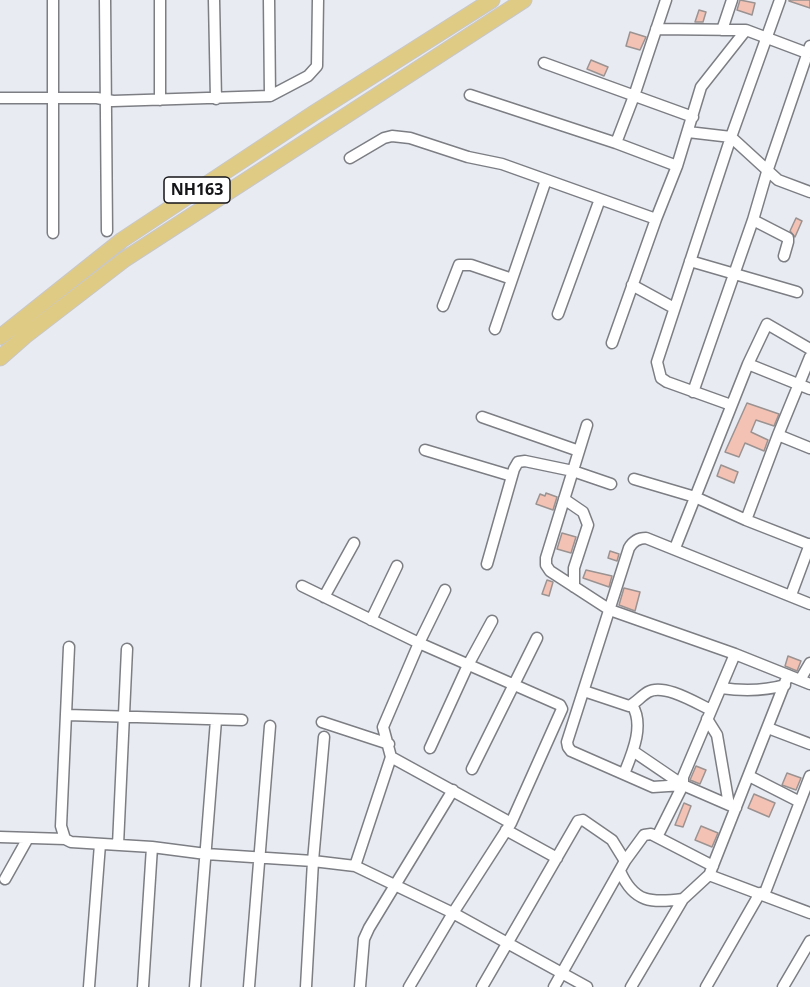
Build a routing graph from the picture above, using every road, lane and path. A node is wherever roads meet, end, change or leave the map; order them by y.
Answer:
1 (53, 0) edge
2 (105, 0) edge
3 (160, 0) edge
4 (214, 0) edge
5 (269, 0) edge
6 (318, 0) edge
7 (492, 0) edge
8 (525, 0) edge
9 (666, 0) edge
10 (732, 0) edge
11 (780, 0) edge
12 (656, 29) junction
13 (722, 30) junction
14 (747, 30) junction
15 (767, 37) junction
16 (809, 49) edge
17 (544, 63) dead end
18 (806, 70) edge
19 (471, 95) dead end
20 (270, 96) junction
21 (634, 96) junction
22 (0, 98) edge
23 (53, 98) junction
24 (106, 99) junction
25 (216, 99) junction
26 (160, 100) junction
27 (693, 117) junction
28 (687, 132) junction
29 (731, 137) junction
30 (616, 142) junction
31 (350, 159) dead end
32 (677, 166) junction
33 (766, 172) junction
34 (546, 180) junction
35 (810, 192) edge
36 (600, 199) junction
37 (656, 219) junction
38 (753, 220) junction
39 (107, 231) dead end
40 (53, 233) dead end
41 (784, 256) dead end
42 (690, 261) junction
43 (734, 274) junction
44 (512, 279) junction
45 (632, 285) junction
46 (797, 292) dead end
47 (443, 306) dead end
48 (674, 308) junction
49 (558, 314) dead end
50 (495, 328) dead end
51 (0, 337) edge
52 (612, 343) dead end
53 (810, 349) edge
54 (810, 357) edge
55 (0, 358) edge
56 (747, 364) junction
57 (798, 384) junction
58 (810, 389) edge
59 (693, 392) junction
60 (731, 405) junction
61 (482, 417) dead end
62 (587, 425) dead end
63 (778, 435) junction
64 (810, 448) edge
65 (425, 450) dead end
66 (579, 451) junction
67 (573, 471) junction
68 (512, 476) junction
69 (634, 479) dead end
70 (611, 484) dead end
71 (695, 497) junction
72 (564, 499) junction
73 (746, 520) junction
74 (354, 543) dead end
75 (810, 545) edge
76 (675, 548) junction
77 (487, 564) dead end
78 (397, 566) dead end
79 (302, 586) dead end
80 (574, 587) junction
81 (445, 590) dead end
82 (791, 595) junction
83 (324, 597) junction
84 (810, 604) edge
85 (610, 610) junction
86 (371, 620) junction
87 (492, 621) dead end
88 (537, 638) dead end
89 (419, 643) junction
90 (69, 647) dead end
91 (127, 649) dead end
92 (735, 654) junction
93 (810, 663) edge
94 (468, 665) junction
95 (787, 680) junction
96 (805, 682) edge
97 (514, 685) junction
98 (721, 688) junction
99 (584, 691) junction
100 (632, 705) junction
101 (562, 709) junction
102 (577, 713) junction
103 (709, 714) junction
104 (67, 715) junction
105 (124, 717) junction
106 (216, 720) junction
107 (242, 720) dead end
108 (322, 722) dead end
109 (270, 726) dead end
110 (768, 728) junction
111 (324, 737) dead end
112 (389, 744) junction
113 (810, 744) edge
114 (430, 748) dead end
115 (633, 751) junction
116 (391, 757) junction
117 (472, 769) dead end
118 (624, 774) junction
119 (749, 776) junction
120 (810, 776) edge
121 (684, 785) junction
122 (453, 790) junction
123 (800, 802) junction
124 (732, 806) junction
125 (509, 826) junction
126 (0, 837) edge
127 (657, 837) junction
128 (28, 838) junction
129 (65, 839) junction
130 (100, 844) junction
131 (118, 845) junction
132 (152, 847) junction
133 (206, 854) junction
134 (260, 856) junction
135 (557, 858) junction
136 (313, 861) junction
137 (355, 866) junction
138 (622, 866) junction
139 (711, 870) junction
140 (5, 879) dead end
141 (396, 885) junction
142 (762, 894) junction
143 (683, 899) junction
144 (453, 913) junction
145 (810, 913) edge
146 (810, 940) edge
147 (507, 944) junction
148 (562, 974) junction
149 (89, 987) edge
150 (143, 987) edge
151 (195, 987) edge
152 (249, 987) edge
153 (306, 987) edge
154 (360, 987) edge
155 (409, 987) edge
156 (482, 987) edge
157 (554, 987) edge
158 (587, 987) edge
159 (631, 987) edge
160 (706, 987) edge
161 (783, 987) edge

1 - 23 street
2 - 24 street
3 - 26 street
4 - 25 street
5 - 20 street
6 - 20 street
7 - 51 highway, NH163
8 - 55 highway, NH163
9 - 12 street
10 - 13 street
11 - 15 street
12 - 13 street
12 - 21 street
13 - 14 street
14 - 15 street
14 - 27 street
15 - 16 street
15 - 29 street
16 - 18 street
17 - 21 street
18 - 33 street
19 - 30 street
20 - 25 street
21 - 27 street
21 - 30 street
22 - 23 street
23 - 24 street
23 - 40 street
24 - 26 street
24 - 39 street
25 - 26 street
27 - 28 street
28 - 29 street
28 - 32 street
29 - 33 street
29 - 42 street
30 - 32 street
31 - 34 street
32 - 37 street
33 - 35 street
33 - 38 street
34 - 36 street
34 - 44 street
36 - 37 street
36 - 49 street
37 - 45 street
38 - 41 street
38 - 43 street
42 - 43 street
42 - 48 street
43 - 46 street
43 - 59 street
44 - 47 street
44 - 50 street
45 - 48 street
45 - 52 street
48 - 59 street
53 - 56 street
54 - 57 street
56 - 57 street
56 - 60 street
57 - 58 street
57 - 63 street
59 - 60 street
60 - 71 street
61 - 66 street
62 - 66 street
63 - 64 street
63 - 73 street
65 - 68 street
66 - 67 street
67 - 68 street
67 - 70 street
67 - 72 street
68 - 77 street
69 - 71 street
71 - 73 street
71 - 76 street
72 - 80 street
72 - 80 street
73 - 75 street
74 - 83 street
75 - 82 street
76 - 82 street
76 - 85 street
78 - 86 street
79 - 83 street
80 - 85 street
81 - 89 street
82 - 84 street
83 - 86 street
85 - 92 street
85 - 99 street
86 - 89 street
87 - 94 street
88 - 97 street
89 - 94 street
89 - 112 street
90 - 104 street
91 - 105 street
92 - 95 street
92 - 98 street
93 - 96 street
94 - 97 street
94 - 114 street
95 - 96 street
95 - 98 street
95 - 110 street
97 - 101 street
97 - 117 street
98 - 103 street
99 - 100 street
99 - 102 street
100 - 103 street
100 - 115 street
101 - 102 street
101 - 125 street
102 - 118 street
103 - 121 street
103 - 124 street
104 - 105 street
104 - 129 street
105 - 106 street
105 - 131 street
106 - 107 street
106 - 133 street
108 - 112 street
109 - 134 street
110 - 113 street
110 - 119 street
111 - 136 street
112 - 116 street
115 - 118 street
115 - 121 street
116 - 122 street
116 - 137 street
118 - 121 street
119 - 123 street
119 - 124 street
120 - 123 street
121 - 124 street
121 - 127 street
122 - 125 street
122 - 141 street
123 - 142 street
124 - 139 street
125 - 135 street
125 - 144 street
126 - 128 street
127 - 138 street
127 - 139 street
128 - 129 street
128 - 140 street
129 - 130 street
130 - 131 street
130 - 149 street
131 - 132 street
132 - 133 street
132 - 150 street
133 - 134 street
133 - 151 street
134 - 136 street
134 - 152 street
135 - 138 street
135 - 147 street
136 - 137 street
136 - 153 street
137 - 141 street
138 - 143 street
138 - 148 street
139 - 142 street
139 - 143 street
141 - 144 street
141 - 154 street
142 - 145 street
142 - 160 street
143 - 159 street
144 - 147 street
144 - 155 street
146 - 161 street
147 - 148 street
147 - 156 street
148 - 157 street
148 - 158 street

